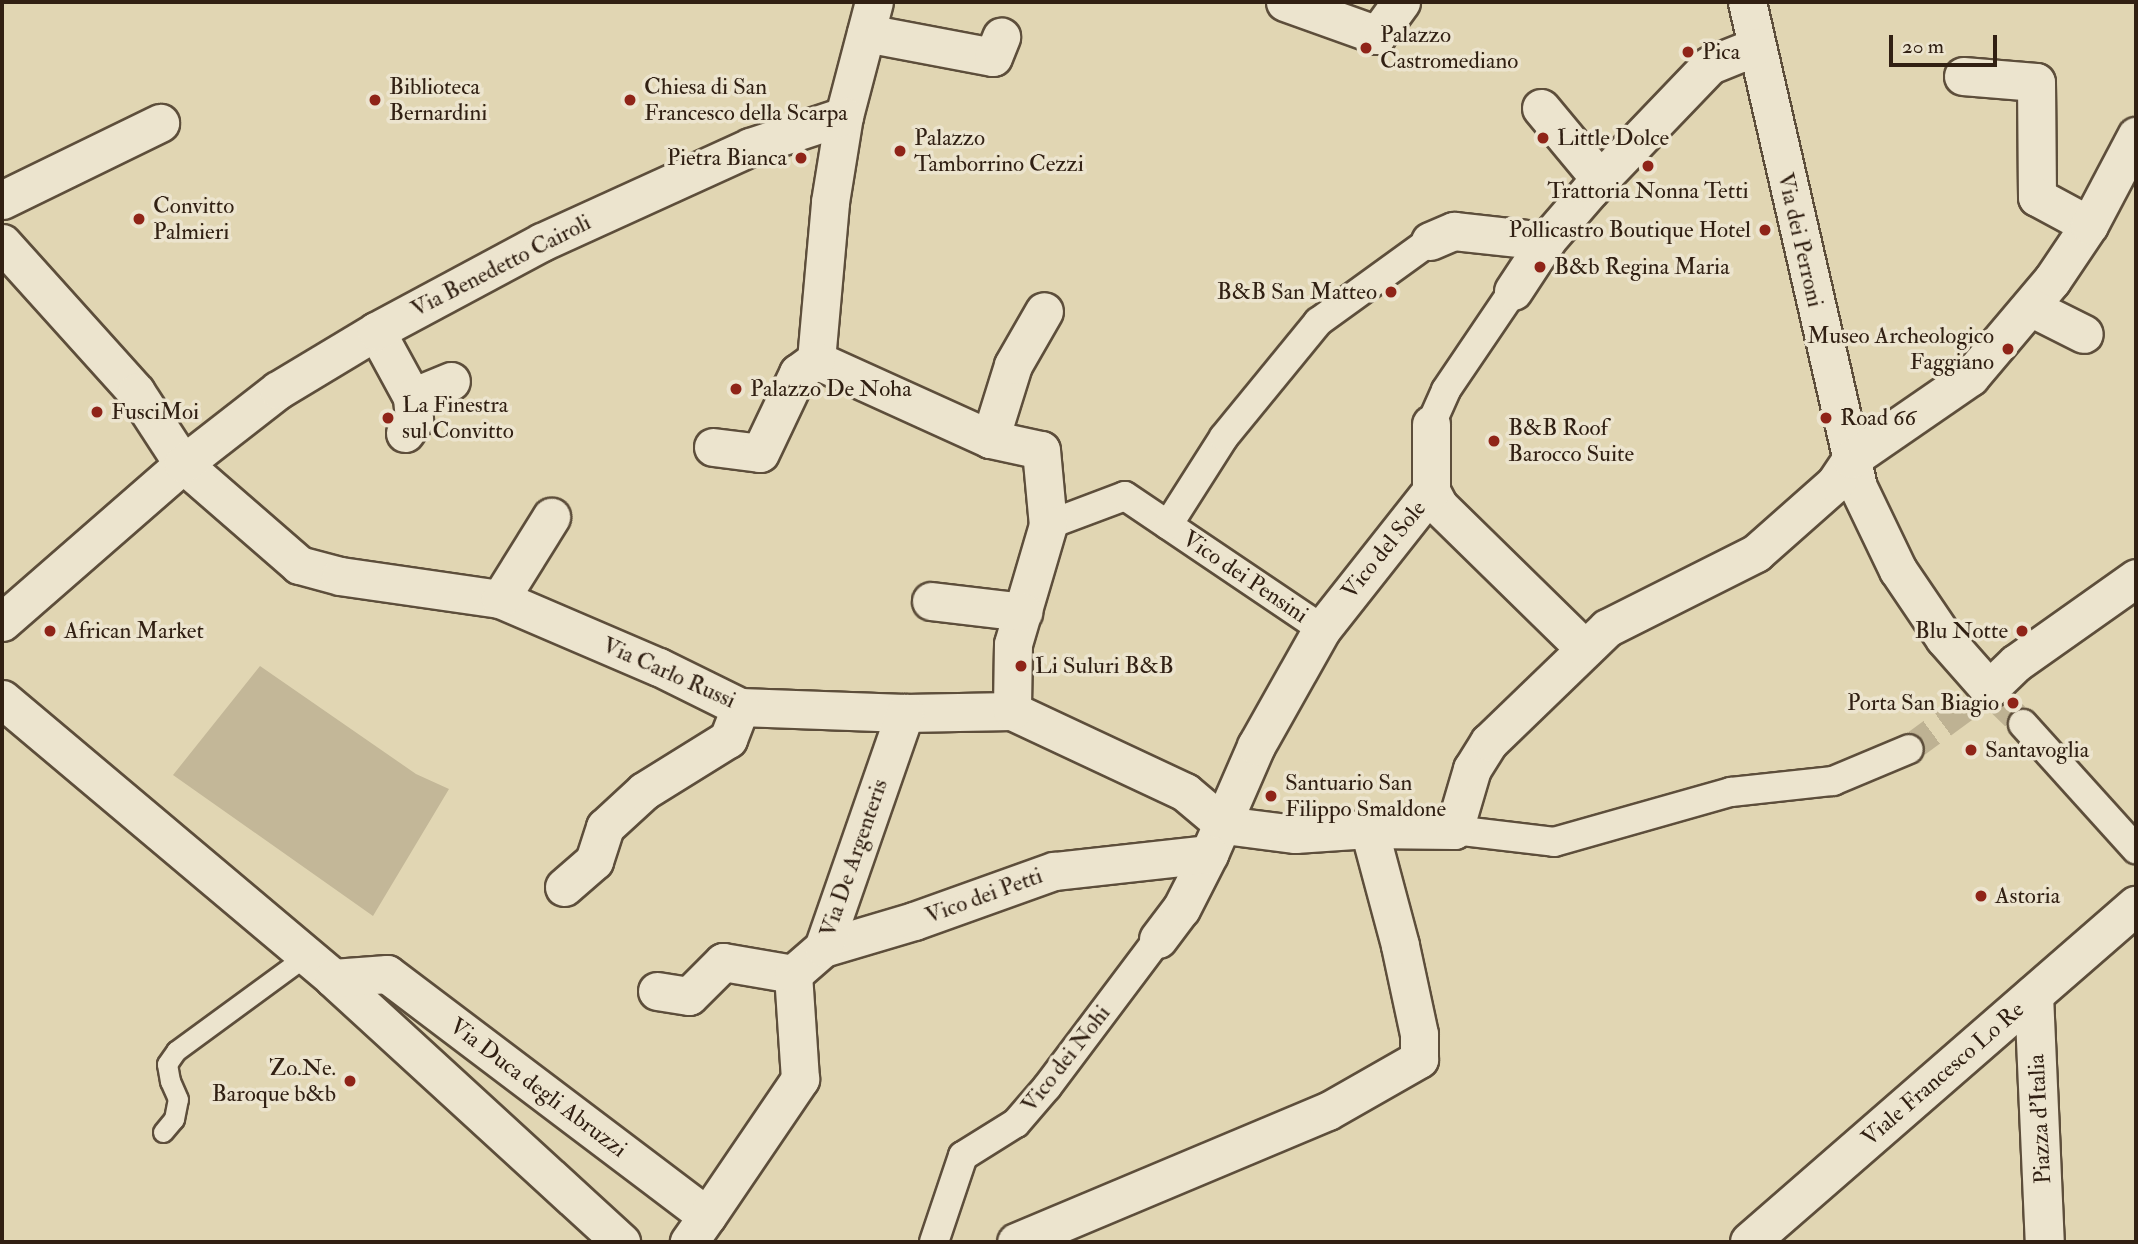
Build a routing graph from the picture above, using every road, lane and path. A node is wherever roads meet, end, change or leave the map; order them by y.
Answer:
1 (1284, 2) edge
2 (1401, 2) edge
3 (1747, 2) edge
4 (870, 17) edge
5 (1001, 37) dead end
6 (1755, 47) junction
7 (1963, 75) dead end
8 (1541, 108) dead end
9 (844, 116) junction
10 (160, 123) dead end
11 (2136, 136) edge
12 (1600, 179) junction
13 (2, 200) edge
14 (2089, 225) junction
15 (1430, 241) joint
16 (1546, 241) junction
17 (2, 243) edge
18 (1513, 291) joint
19 (2031, 307) junction
20 (1044, 311) dead end
21 (376, 331) junction
22 (2084, 334) dead end
23 (816, 360) junction
24 (451, 381) dead end
25 (412, 397) junction
26 (1431, 424) joint
27 (405, 433) dead end
28 (990, 439) junction
29 (713, 447) dead end
30 (1852, 459) junction
31 (183, 464) junction
32 (1431, 491) junction
33 (551, 517) dead end
34 (1048, 525) junction
35 (1168, 525) junction
36 (2136, 578) edge
37 (500, 599) junction
38 (931, 601) dead end
39 (1023, 612) junction
40 (2, 622) edge
41 (1322, 629) junction
42 (1585, 649) junction
43 (2, 699) edge
44 (740, 707) junction
45 (1012, 711) junction
46 (905, 713) junction
47 (2023, 724) tunnel mouth
48 (1909, 748) tunnel mouth
49 (1220, 828) junction
50 (1369, 829) junction
51 (1454, 830) junction
52 (2136, 849) edge
53 (564, 887) dead end
54 (2136, 906) edge
55 (1158, 939) joint
56 (823, 948) junction
57 (320, 967) junction
58 (793, 974) junction
59 (657, 991) dead end
60 (2034, 995) junction
61 (163, 1132) dead end
62 (698, 1229) edge
63 (621, 1242) edge
64 (934, 1242) edge
65 (1016, 1242) edge
66 (1750, 1242) edge
67 (2045, 1242) edge

1 - 2 street
3 - 6 street, Via dei Perroni
4 - 5 street
4 - 9 street
6 - 12 street
6 - 30 street, Via dei Perroni
7 - 14 street
8 - 12 street
9 - 21 street, Via Benedetto Cairoli
9 - 23 street
10 - 13 street
11 - 14 street
12 - 16 street
14 - 19 street
15 - 16 street
15 - 35 street
16 - 18 street
17 - 31 street, Via Carlo Russi
18 - 26 street, Vico del Sole
19 - 22 street
19 - 30 street
20 - 28 street
21 - 25 street
21 - 31 street, Via Benedetto Cairoli
23 - 28 street
23 - 29 street
24 - 25 street
25 - 27 street
26 - 32 street, Vico del Sole
28 - 34 street
30 - 36 street, Via dei Perroni
30 - 42 street
31 - 37 street, Via Carlo Russi
31 - 40 street, Via Benedetto Cairoli
32 - 41 street, Vico del Sole
32 - 42 street
33 - 37 street
34 - 35 street, Vico dei Pensini
34 - 39 street
35 - 41 street, Vico dei Pensini
37 - 44 street, Via Carlo Russi
38 - 39 street
39 - 45 street
41 - 49 street, Vico del Sole
42 - 51 street
43 - 57 street, Via Duca degli Abruzzi
44 - 46 street, Via Carlo Russi
44 - 53 street
45 - 46 street, Via Carlo Russi
45 - 49 street, Via Carlo Russi
46 - 56 street, Via De Argenteris
47 - 52 street
48 - 51 street
49 - 50 street, Vico dei Petti
49 - 55 street, Vico del Sole
49 - 56 street, Vico dei Petti
50 - 51 street, Vico dei Petti
50 - 65 street
54 - 60 street, Viale Francesco Lo Re
55 - 64 street, Vico dei Nohi
56 - 58 street, Via De Argenteris
57 - 61 lane
57 - 62 street, Via Duca degli Abruzzi
57 - 63 street, Via Duca degli Abruzzi
58 - 59 street
58 - 62 street
60 - 66 street, Viale Francesco Lo Re
60 - 67 street, Piazza d'Italia

